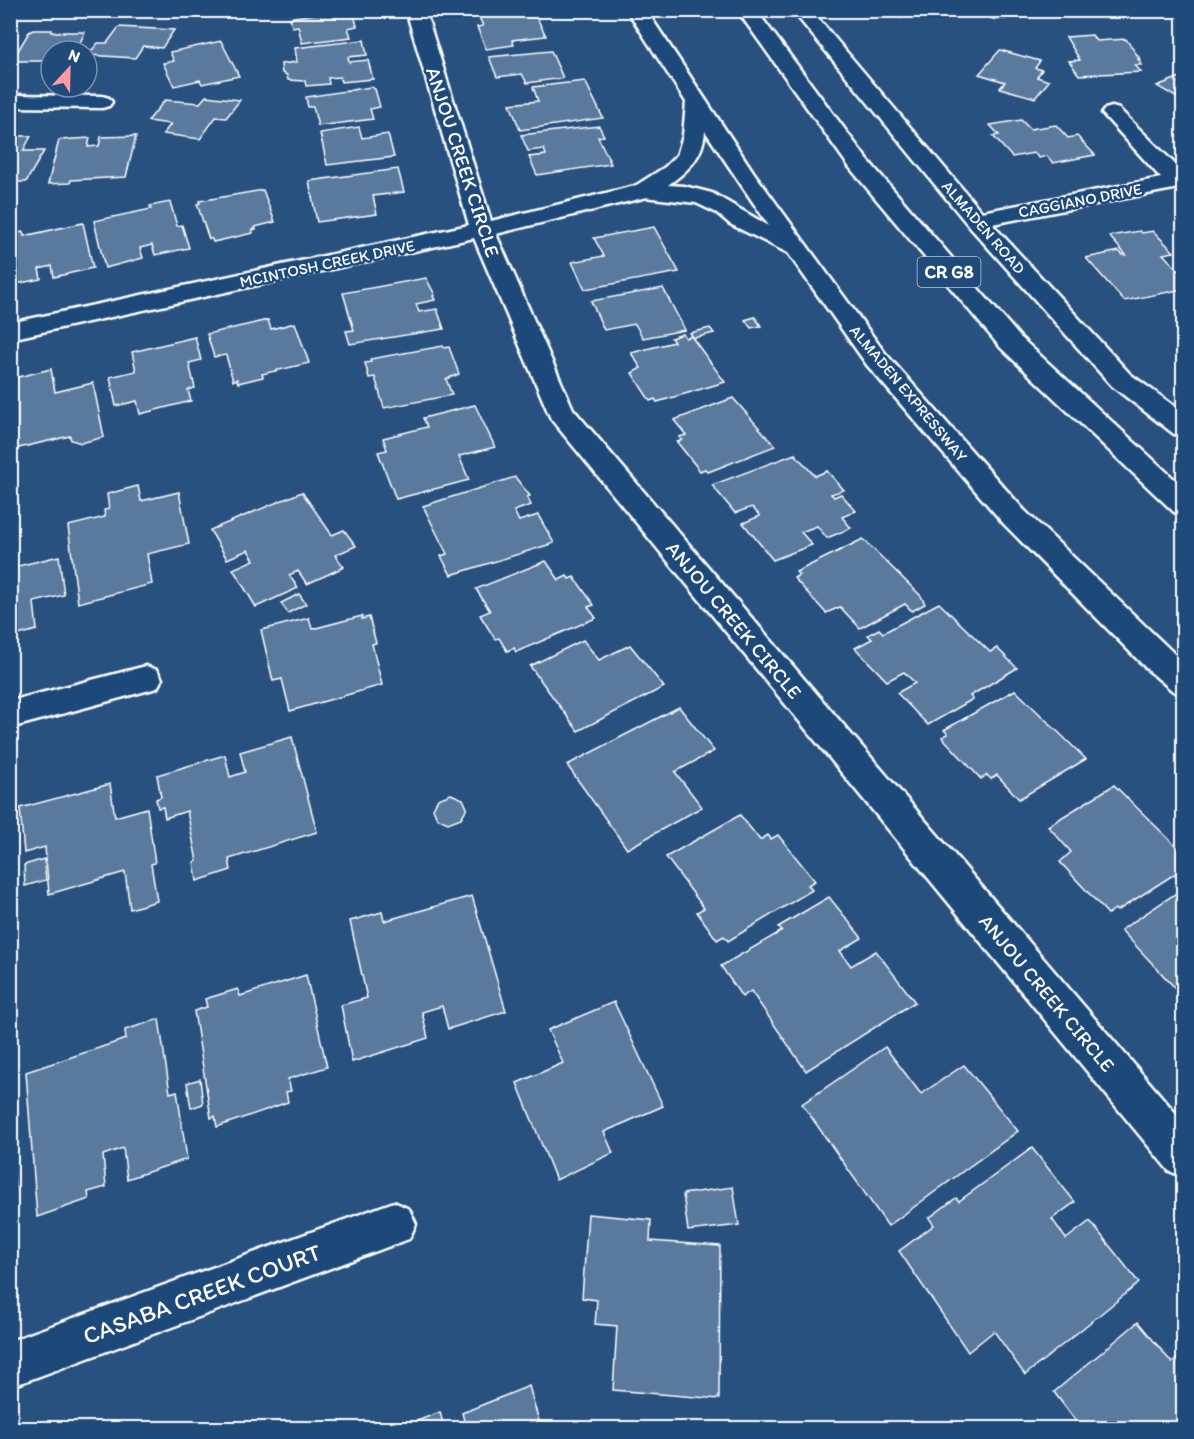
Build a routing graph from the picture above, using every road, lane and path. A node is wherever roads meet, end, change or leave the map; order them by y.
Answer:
1 (415, 10) edge
2 (636, 10) edge
3 (746, 10) edge
4 (801, 10) edge
5 (10, 101) edge
6 (102, 102) dead end
7 (696, 102) junction
8 (1112, 113) dead end
9 (1180, 180) edge
10 (643, 190) junction
11 (976, 220) junction
12 (482, 229) junction
13 (797, 249) junction
14 (10, 331) edge
15 (1184, 427) edge
16 (1184, 505) edge
17 (146, 679) dead end
18 (1184, 682) edge
19 (10, 715) edge
20 (1184, 1156) edge
21 (394, 1224) dead end
22 (10, 1364) edge

1 - 12 street, ANJOU CREEK CIRCLE
2 - 7 street, ALMADEN EXPRESSWAY
3 - 16 street, CR G8
4 - 11 street, ALMADEN ROAD
5 - 6 street
7 - 10 street
7 - 13 street, ALMADEN EXPRESSWAY
8 - 9 street
9 - 11 street, CAGGIANO DRIVE
10 - 12 street, MCINTOSH CREEK DRIVE
10 - 13 street
11 - 15 street, ALMADEN ROAD
12 - 14 street, MCINTOSH CREEK DRIVE
12 - 20 street, ANJOU CREEK CIRCLE
13 - 18 street, ALMADEN EXPRESSWAY
17 - 19 street
21 - 22 street, CASABA CREEK COURT

